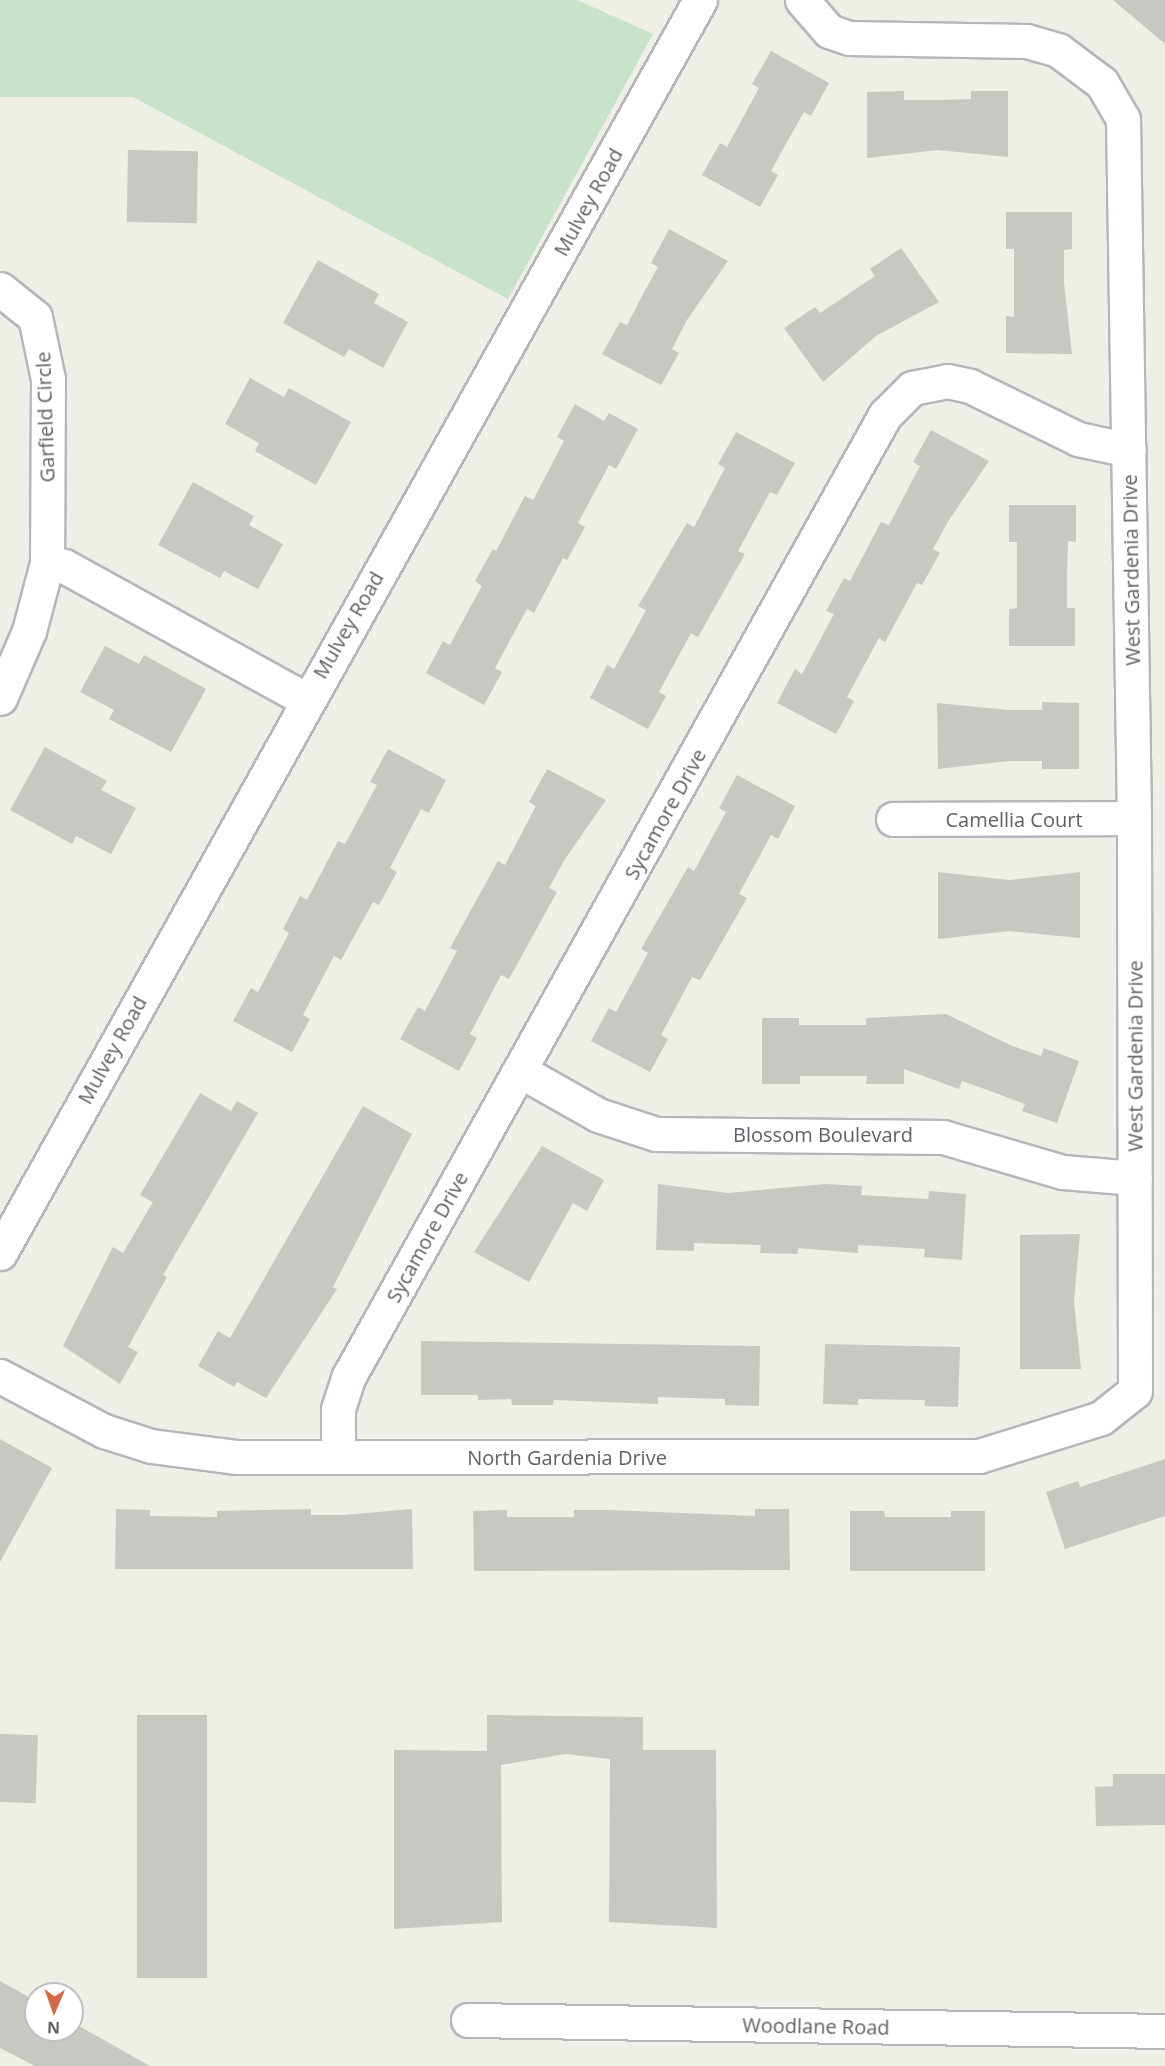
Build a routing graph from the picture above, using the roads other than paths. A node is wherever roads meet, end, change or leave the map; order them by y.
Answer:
1 (700, 0) edge
2 (802, 0) edge
3 (0, 289) edge
4 (1129, 450) junction
5 (47, 563) junction
6 (0, 698) edge
7 (305, 699) junction
8 (1134, 818) junction
9 (893, 819) dead end
10 (520, 1071) junction
11 (1135, 1178) junction
12 (0, 1253) edge
13 (0, 1376) edge
14 (1135, 1391) joint
15 (338, 1455) junction
16 (468, 2020) dead end
17 (1165, 2031) edge

1 - 7 street, Mulvey Road
2 - 4 street, West Gardenia Drive
3 - 5 street, Garfield Circle
4 - 8 street, West Gardenia Drive
4 - 10 street, Sycamore Drive
5 - 6 street, Garfield Circle
5 - 7 street
7 - 12 street, Mulvey Road
8 - 9 street, Camellia Court
8 - 11 street, West Gardenia Drive
10 - 11 street, Blossom Boulevard
10 - 15 street, Sycamore Drive
11 - 14 street, West Gardenia Drive
13 - 15 street, North Gardenia Drive
14 - 15 street, North Gardenia Drive
16 - 17 street, Woodlane Road

